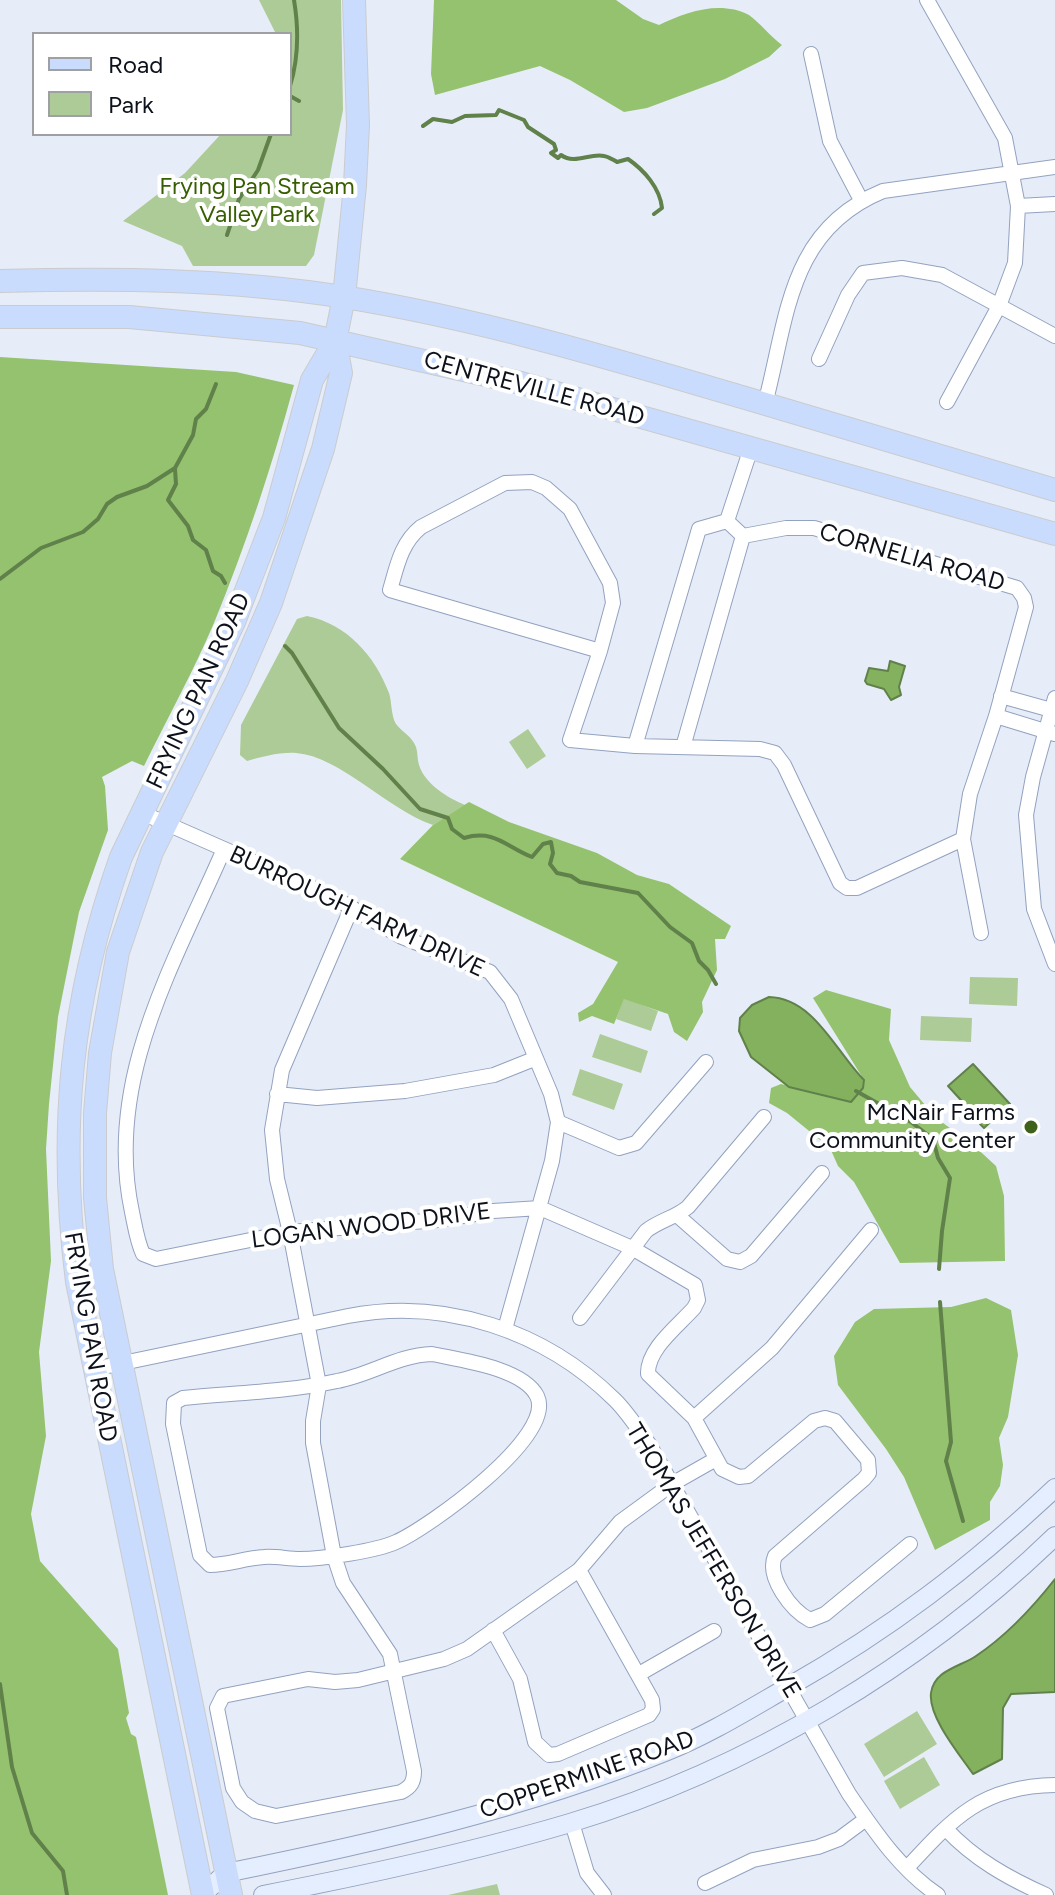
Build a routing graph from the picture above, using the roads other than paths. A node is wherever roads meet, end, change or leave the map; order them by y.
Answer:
1 (354, 0) edge
2 (927, 0) edge
3 (811, 54) dead end
4 (1055, 167) edge
5 (1013, 173) junction
6 (861, 200) junction
7 (1055, 204) edge
8 (1018, 206) junction
9 (0, 281) edge
10 (344, 297) junction
11 (999, 306) junction
12 (0, 317) edge
13 (1055, 336) edge
14 (335, 341) junction
15 (819, 359) dead end
16 (947, 402) dead end
17 (765, 404) junction
18 (751, 448) junction
19 (1055, 490) edge
20 (727, 521) junction
21 (1055, 534) edge
22 (743, 536) junction
23 (600, 651) junction
24 (1001, 696) junction
25 (1054, 706) edge
26 (996, 716) junction
27 (1050, 732) edge
28 (635, 746) junction
29 (683, 747) junction
30 (140, 812) junction
31 (165, 823) junction
32 (963, 839) junction
33 (224, 849) junction
34 (351, 909) junction
35 (981, 933) dead end
36 (1055, 964) edge
37 (534, 1059) junction
38 (706, 1062) dead end
39 (277, 1094) junction
40 (764, 1117) dead end
41 (558, 1122) junction
42 (822, 1173) dead end
43 (540, 1208) junction
44 (678, 1216) junction
45 (871, 1230) dead end
46 (290, 1232) junction
47 (632, 1248) junction
48 (580, 1318) dead end
49 (309, 1324) junction
50 (505, 1329) junction
51 (120, 1364) junction
52 (94, 1369) junction
53 (319, 1385) junction
54 (694, 1418) junction
55 (716, 1459) junction
56 (672, 1484) junction
57 (1055, 1488) edge
58 (1055, 1536) edge
59 (910, 1544) dead end
60 (334, 1556) junction
61 (579, 1570) junction
62 (493, 1630) junction
63 (714, 1631) dead end
64 (393, 1672) junction
65 (639, 1674) junction
66 (788, 1688) junction
67 (808, 1720) junction
68 (1055, 1785) edge
69 (866, 1819) junction
70 (572, 1823) junction
71 (946, 1829) junction
72 (907, 1868) junction
73 (705, 1883) dead end
74 (228, 1884) edge
75 (205, 1895) edge
76 (263, 1895) edge
77 (604, 1895) edge
78 (938, 1895) edge
79 (1046, 1895) edge

1 - 10 main road, FRYING PAN ROAD
2 - 5 street
3 - 6 street
4 - 5 street
5 - 6 street
5 - 8 street
6 - 17 street
7 - 8 street
8 - 11 street
9 - 10 main road, CENTREVILLE ROAD
10 - 14 main road, FRYING PAN ROAD
10 - 17 main road, CENTREVILLE ROAD
11 - 13 street
11 - 15 street
11 - 16 street
12 - 14 main road, CENTREVILLE ROAD
14 - 18 main road, CENTREVILLE ROAD
14 - 30 main road, FRYING PAN ROAD
14 - 31 main road, FRYING PAN ROAD
17 - 19 main road, CENTREVILLE ROAD
18 - 20 street
18 - 21 main road, CENTREVILLE ROAD
20 - 22 street
20 - 28 street
22 - 24 street, CORNELIA ROAD
22 - 29 street
23 - 23 street
23 - 28 street
24 - 25 street
24 - 26 street, CORNELIA ROAD
25 - 27 street
26 - 27 street
26 - 32 street, CORNELIA ROAD
27 - 36 street
28 - 29 street
29 - 32 street
30 - 31 street, BURROUGH FARM DRIVE
30 - 52 main road, FRYING PAN ROAD
31 - 33 street, BURROUGH FARM DRIVE
31 - 51 main road, FRYING PAN ROAD
32 - 35 street, CORNELIA ROAD
33 - 34 street, BURROUGH FARM DRIVE
33 - 46 street, LOGAN WOOD DRIVE
34 - 37 street, BURROUGH FARM DRIVE
34 - 39 street
37 - 39 street
37 - 41 street, BURROUGH FARM DRIVE
38 - 41 street
39 - 46 street
40 - 44 street
41 - 43 street, BURROUGH FARM DRIVE
42 - 44 street
43 - 46 street, LOGAN WOOD DRIVE
43 - 47 street, LOGAN WOOD DRIVE
43 - 50 street, BURROUGH FARM DRIVE
44 - 47 street
45 - 54 street
46 - 49 street
47 - 48 street
47 - 54 street, LOGAN WOOD DRIVE
49 - 50 street, THOMAS JEFFERSON DRIVE
49 - 51 street, THOMAS JEFFERSON DRIVE
49 - 53 street
50 - 56 street, THOMAS JEFFERSON DRIVE
51 - 52 street, THOMAS JEFFERSON DRIVE
51 - 74 main road, FRYING PAN ROAD
52 - 75 main road, FRYING PAN ROAD
53 - 60 street
53 - 60 street
53 - 60 street
54 - 55 street, LOGAN WOOD DRIVE
55 - 56 street
55 - 59 street
56 - 61 street
56 - 66 street, THOMAS JEFFERSON DRIVE
57 - 66 street, COPPERMINE ROAD
58 - 67 street, COPPERMINE ROAD
60 - 64 street
61 - 62 street
61 - 65 street
62 - 64 street
62 - 65 street
63 - 65 street
64 - 64 street
66 - 67 street, THOMAS JEFFERSON DRIVE
66 - 74 street, COPPERMINE ROAD
67 - 69 street, THOMAS JEFFERSON DRIVE
67 - 70 street, COPPERMINE ROAD
68 - 71 street
69 - 72 street, THOMAS JEFFERSON DRIVE
69 - 73 street
70 - 76 street, COPPERMINE ROAD
70 - 77 street
71 - 72 street
71 - 79 street
72 - 78 street, THOMAS JEFFERSON DRIVE
74 - 75 street, COPPERMINE ROAD

